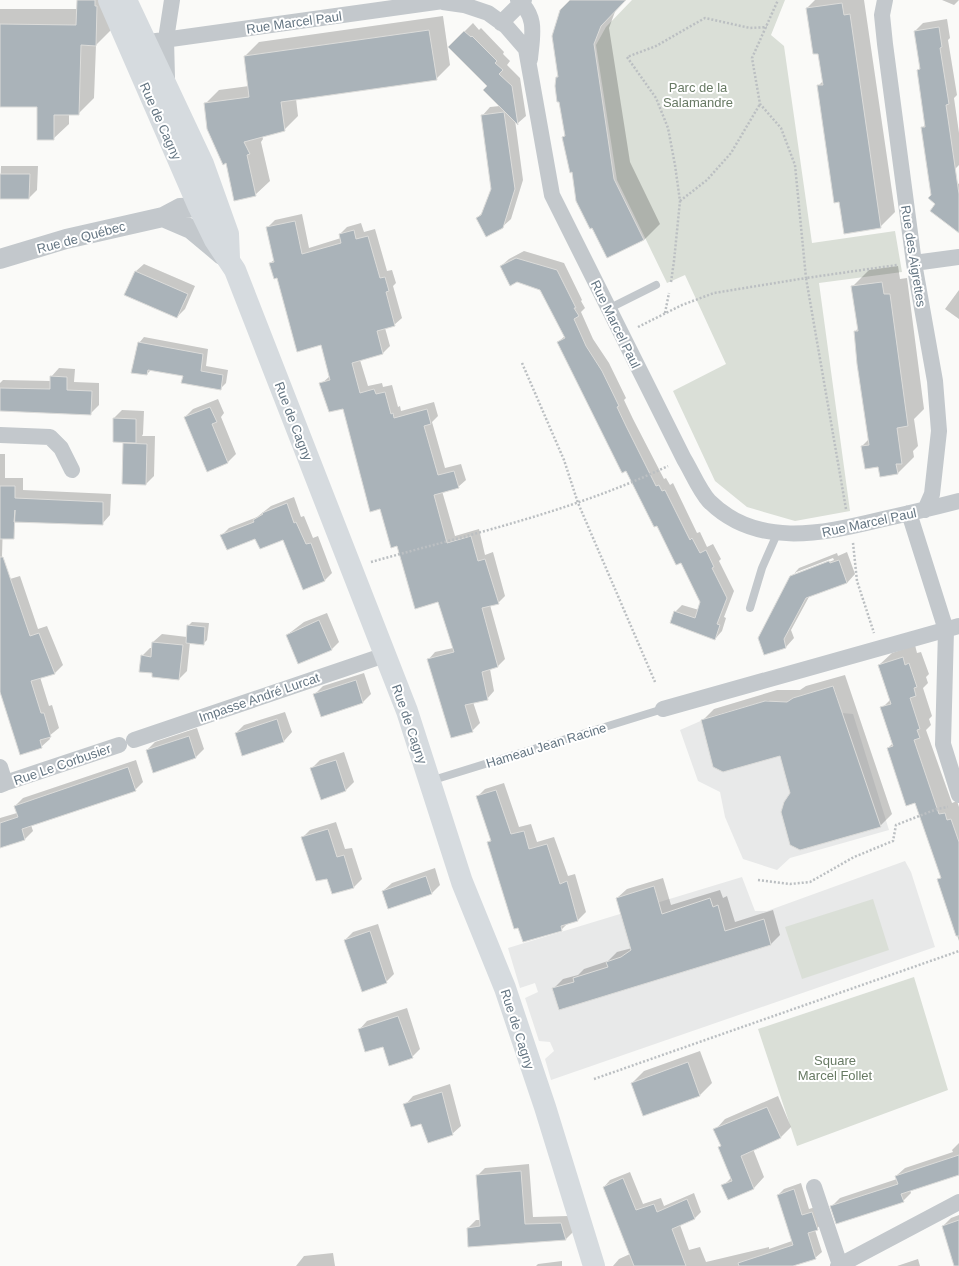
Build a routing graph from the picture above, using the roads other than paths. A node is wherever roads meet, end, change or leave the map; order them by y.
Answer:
1 (109, 0) edge
2 (126, 0) edge
3 (172, 0) edge
4 (885, 0) edge
5 (447, 1) edge
6 (521, 1) edge
7 (501, 23) junction
8 (166, 39) junction
9 (136, 44) junction
10 (530, 63) junction
11 (168, 90) junction
12 (202, 164) junction
13 (183, 205) junction
14 (224, 220) junction
15 (959, 257) edge
16 (0, 259) edge
17 (229, 261) junction
18 (914, 263) junction
19 (656, 285) dead end
20 (608, 309) junction
21 (0, 435) edge
22 (72, 470) dead end
23 (959, 501) edge
24 (925, 510) junction
25 (909, 513) junction
26 (777, 534) junction
27 (750, 608) dead end
28 (953, 628) edge
29 (385, 655) junction
30 (664, 709) joint
31 (126, 742) joint
32 (0, 767) edge
33 (429, 781) junction
34 (3, 784) edge
35 (955, 801) edge
36 (814, 1187) dead end
37 (959, 1202) edge
38 (839, 1265) edge
39 (594, 1266) edge

1 - 9 main road, Rue de Cagny
2 - 9 main road, Rue de Cagny
3 - 8 street
4 - 18 street, Rue des Aigrettes
5 - 7 street, Rue Marcel Paul
5 - 8 street, Rue Marcel Paul
6 - 7 street
6 - 10 street, Rue Marcel Paul
7 - 10 street, Rue Marcel Paul
8 - 9 street, Rue Marcel Paul
8 - 11 street
9 - 11 main road, Rue de Cagny
9 - 13 main road, Rue de Cagny
10 - 20 street, Rue Marcel Paul
11 - 12 main road, Rue de Cagny
12 - 13 street
12 - 14 main road, Rue de Cagny
13 - 14 street
13 - 16 street, Rue de Québec
13 - 17 main road, Rue de Cagny
13 - 17 street
14 - 17 main road, Rue de Cagny
15 - 18 street
17 - 29 main road, Rue de Cagny
18 - 24 street, Rue des Aigrettes
19 - 20 lane
20 - 26 street, Rue Marcel Paul
21 - 22 street
23 - 24 street, Rue Marcel Paul
24 - 25 street, Rue Marcel Paul
25 - 26 street, Rue Marcel Paul
25 - 28 street
26 - 27 lane
28 - 30 street
28 - 35 street
29 - 31 street, Impasse André Lurcat
29 - 33 main road, Rue de Cagny
30 - 33 lane, Hameau Jean Racine
31 - 34 street, Rue Le Corbusier
32 - 34 street, Rue Le Corbusier
33 - 39 main road, Rue de Cagny
36 - 38 street
37 - 38 street

